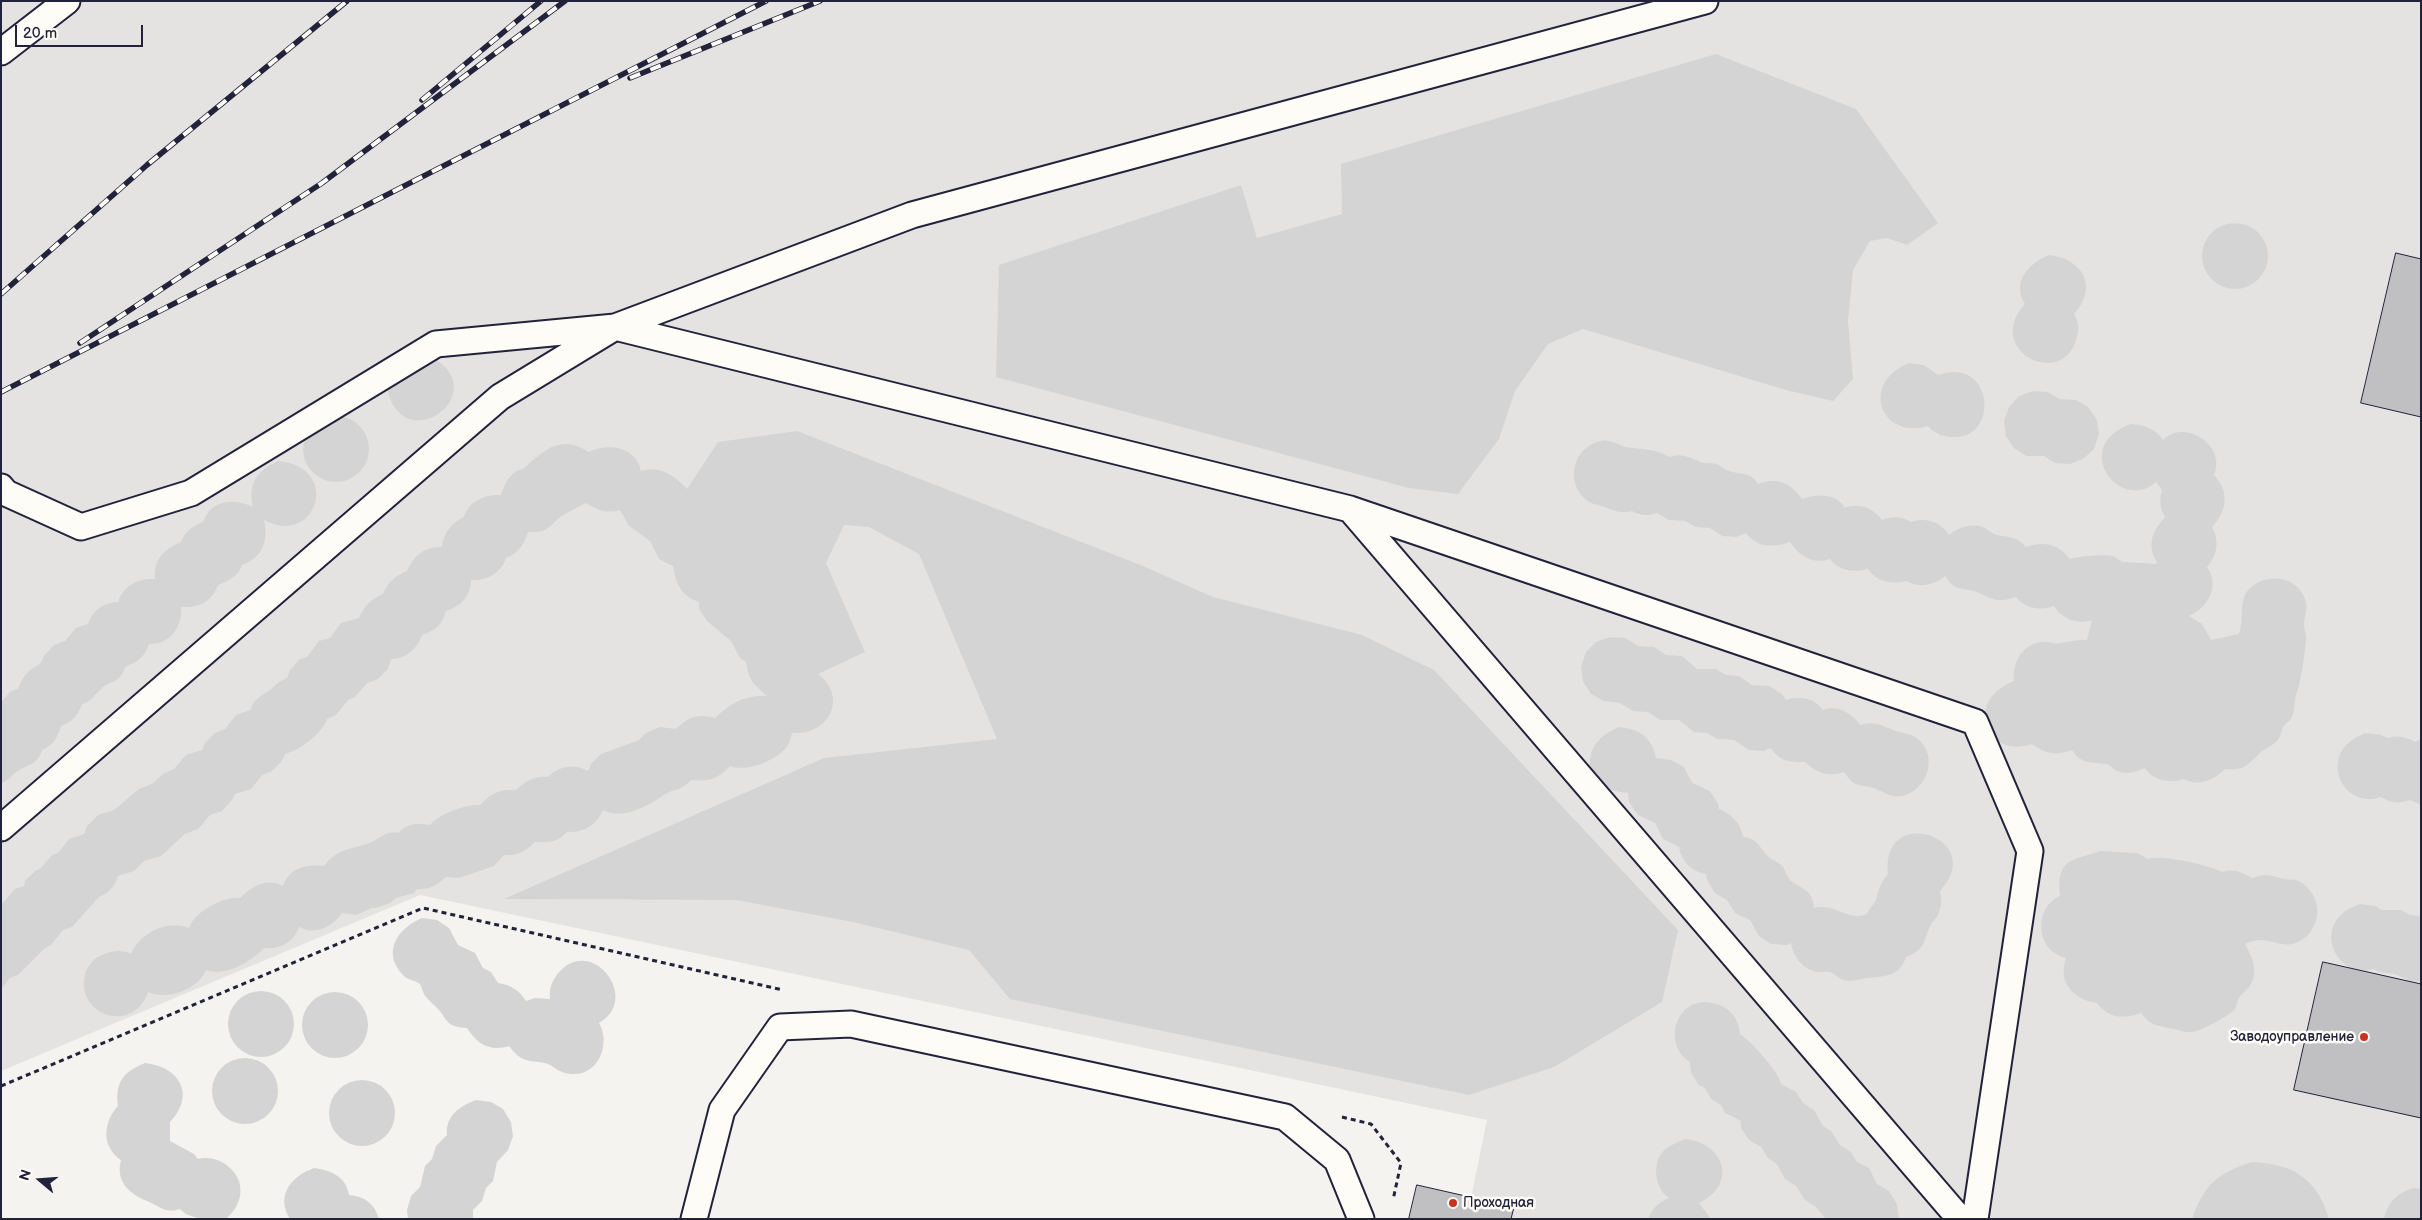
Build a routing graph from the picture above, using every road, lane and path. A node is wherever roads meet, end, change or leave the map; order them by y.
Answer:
1 (67, 1) edge
2 (1705, 1) edge
3 (1, 52) edge
4 (615, 327) junction
5 (1, 487) edge
6 (1350, 509) junction
7 (1, 828) edge
8 (790, 992) dead end
9 (1, 1086) edge
10 (1332, 1115) dead end
11 (1391, 1210) dead end
12 (694, 1219) edge
13 (1361, 1219) edge
14 (1960, 1219) edge
15 (1974, 1219) edge

1 - 3 lane
2 - 4 lane
4 - 5 lane
4 - 6 lane
4 - 7 lane
6 - 14 lane
6 - 15 lane
8 - 9 path
10 - 11 path
12 - 13 lane

